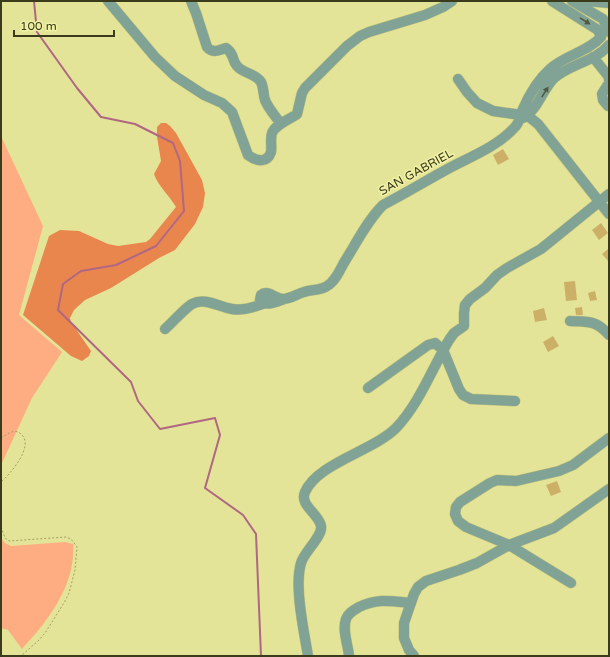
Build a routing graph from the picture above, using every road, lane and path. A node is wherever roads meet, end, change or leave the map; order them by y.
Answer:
1 (108, 1) edge
2 (191, 1) edge
3 (452, 1) edge
4 (552, 1) edge
5 (573, 2) edge
6 (609, 3) edge
7 (606, 17) edge
8 (606, 35) edge
9 (609, 46) edge
10 (593, 57) junction
11 (1, 70) edge
12 (1, 72) edge
13 (458, 79) dead end
14 (609, 81) edge
15 (608, 106) dead end
16 (523, 117) junction
17 (281, 124) junction
18 (609, 194) edge
19 (599, 202) junction
20 (609, 214) edge
21 (570, 321) dead end
22 (165, 329) dead end
23 (609, 335) edge
24 (443, 350) junction
25 (368, 388) dead end
26 (515, 402) dead end
27 (1, 438) edge
28 (609, 438) edge
29 (1, 482) edge
30 (609, 489) edge
31 (1, 527) edge
32 (509, 545) junction
33 (571, 583) dead end
34 (411, 603) junction
35 (21, 656) edge
36 (308, 656) edge
37 (349, 656) edge
38 (414, 656) edge

1 - 17 street
2 - 17 street
3 - 17 street
4 -> 8 street
5 - 6 street
5 - 7 street
7 - 8 street
8 - 16 street
9 - 10 street
10 - 14 street
16 -> 10 street
11 - 12 path
13 - 16 street
14 - 15 street
16 - 19 street
16 - 22 street, SAN GABRIEL
18 - 19 street
19 - 20 street
19 - 24 street
21 - 23 street
24 - 25 street
24 - 26 street
24 - 36 street
27 - 29 path
28 - 32 street
30 - 32 street
31 - 35 path
32 - 33 street
32 - 34 street
34 - 37 street
34 - 38 street

